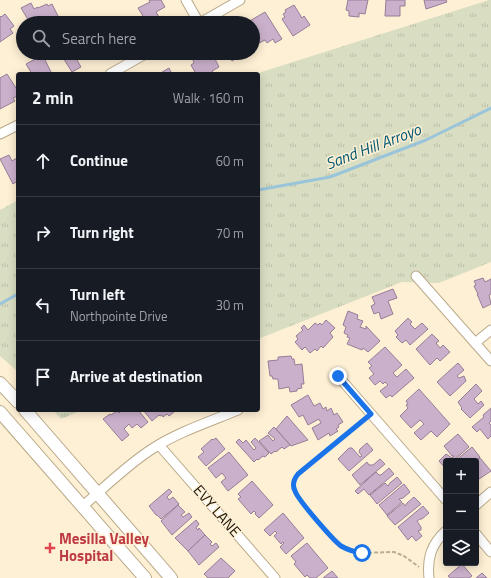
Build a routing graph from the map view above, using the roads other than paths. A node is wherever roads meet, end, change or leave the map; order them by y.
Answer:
1 (186, 0) edge
2 (240, 0) edge
3 (195, 16) edge
4 (211, 16) edge
5 (135, 60) edge
6 (114, 72) edge
7 (16, 126) edge
8 (0, 134) edge
9 (416, 276) dead end
10 (491, 330) edge
11 (475, 343) junction
12 (491, 361) edge
13 (338, 376) dead end
14 (1, 384) edge
15 (16, 400) edge
16 (0, 412) edge
17 (27, 412) edge
18 (233, 412) edge
19 (160, 445) junction
20 (491, 492) edge
21 (98, 493) junction
22 (443, 497) edge
23 (479, 502) edge
24 (83, 506) junction
25 (443, 534) edge
26 (479, 538) edge
27 (491, 552) edge
28 (145, 578) edge
29 (171, 578) edge
30 (275, 578) edge
31 (429, 578) edge

1 - 3 street
2 - 4 street
5 - 6 street
7 - 8 street
9 - 11 street
10 - 11 street
11 - 12 street
13 - 22 street
14 - 15 main road
16 - 24 main road
17 - 21 main road
18 - 19 street
19 - 21 street
19 - 30 street, EVY LANE
20 - 23 street
21 - 24 street
21 - 29 main road
24 - 28 main road
25 - 31 street
26 - 27 street

